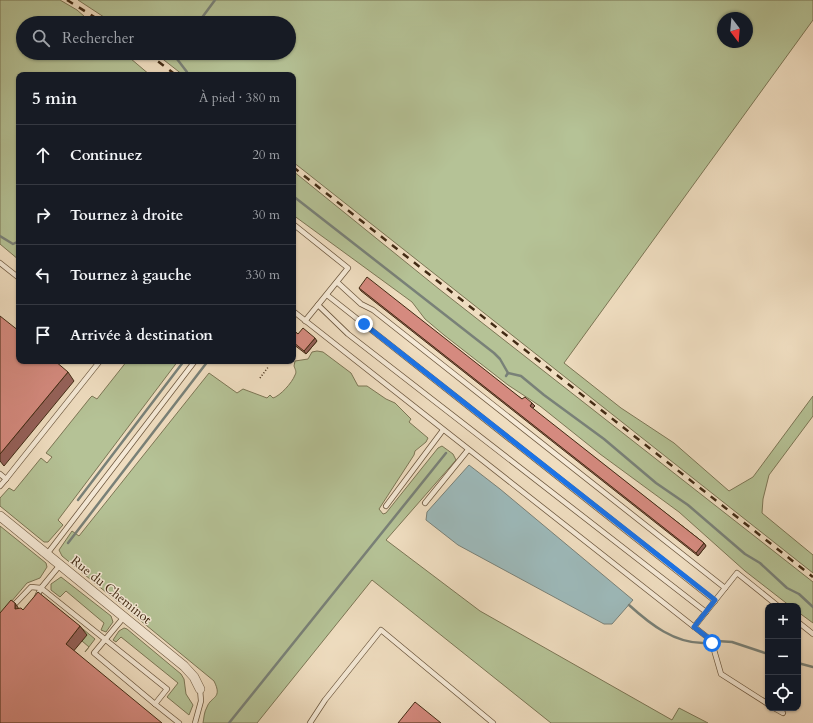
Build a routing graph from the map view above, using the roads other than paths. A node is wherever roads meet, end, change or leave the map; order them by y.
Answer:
1 (296, 226) edge
2 (0, 263) edge
3 (16, 276) edge
4 (337, 282) junction
5 (327, 295) junction
6 (318, 305) junction
7 (296, 314) edge
8 (305, 321) junction
9 (98, 364) edge
10 (193, 364) edge
11 (443, 430) junction
12 (468, 450) junction
13 (0, 474) edge
14 (6, 479) junction
15 (0, 486) edge
16 (425, 503) dead end
17 (386, 506) dead end
18 (0, 516) edge
19 (47, 554) junction
20 (60, 565) junction
21 (41, 588) junction
22 (725, 588) junction
23 (715, 600) junction
24 (774, 603) edge
25 (32, 605) edge
26 (8, 612) edge
27 (706, 612) junction
28 (124, 617) junction
29 (801, 624) edge
30 (694, 627) junction
31 (813, 634) edge
32 (105, 640) junction
33 (200, 689) joint
34 (765, 702) edge
35 (155, 704) junction
36 (779, 711) edge
37 (783, 713) dead end
38 (179, 723) edge
39 (195, 723) edge
40 (310, 723) edge
41 (492, 723) edge

1 - 4 lane
2 - 3 lane
4 - 5 lane
4 - 22 lane
5 - 6 lane
5 - 23 lane
6 - 8 lane
6 - 27 lane
7 - 8 lane
8 - 11 lane
9 - 14 lane
10 - 19 lane
11 - 12 lane
11 - 17 lane
12 - 16 lane
12 - 30 lane
13 - 14 lane
14 - 15 lane
18 - 19 street, Rue du Cheminot
19 - 20 street, Rue du Cheminot
20 - 21 lane
20 - 28 street, Rue du Cheminot
21 - 25 lane
21 - 26 lane
21 - 32 lane
22 - 23 lane
22 - 24 lane
23 - 27 lane
27 - 30 lane
28 - 32 lane
28 - 33 street, Rue du Cheminot
29 - 31 lane
30 - 34 lane
32 - 35 lane
32 - 35 lane
33 - 39 lane
35 - 38 lane
36 - 37 lane
40 - 41 lane

